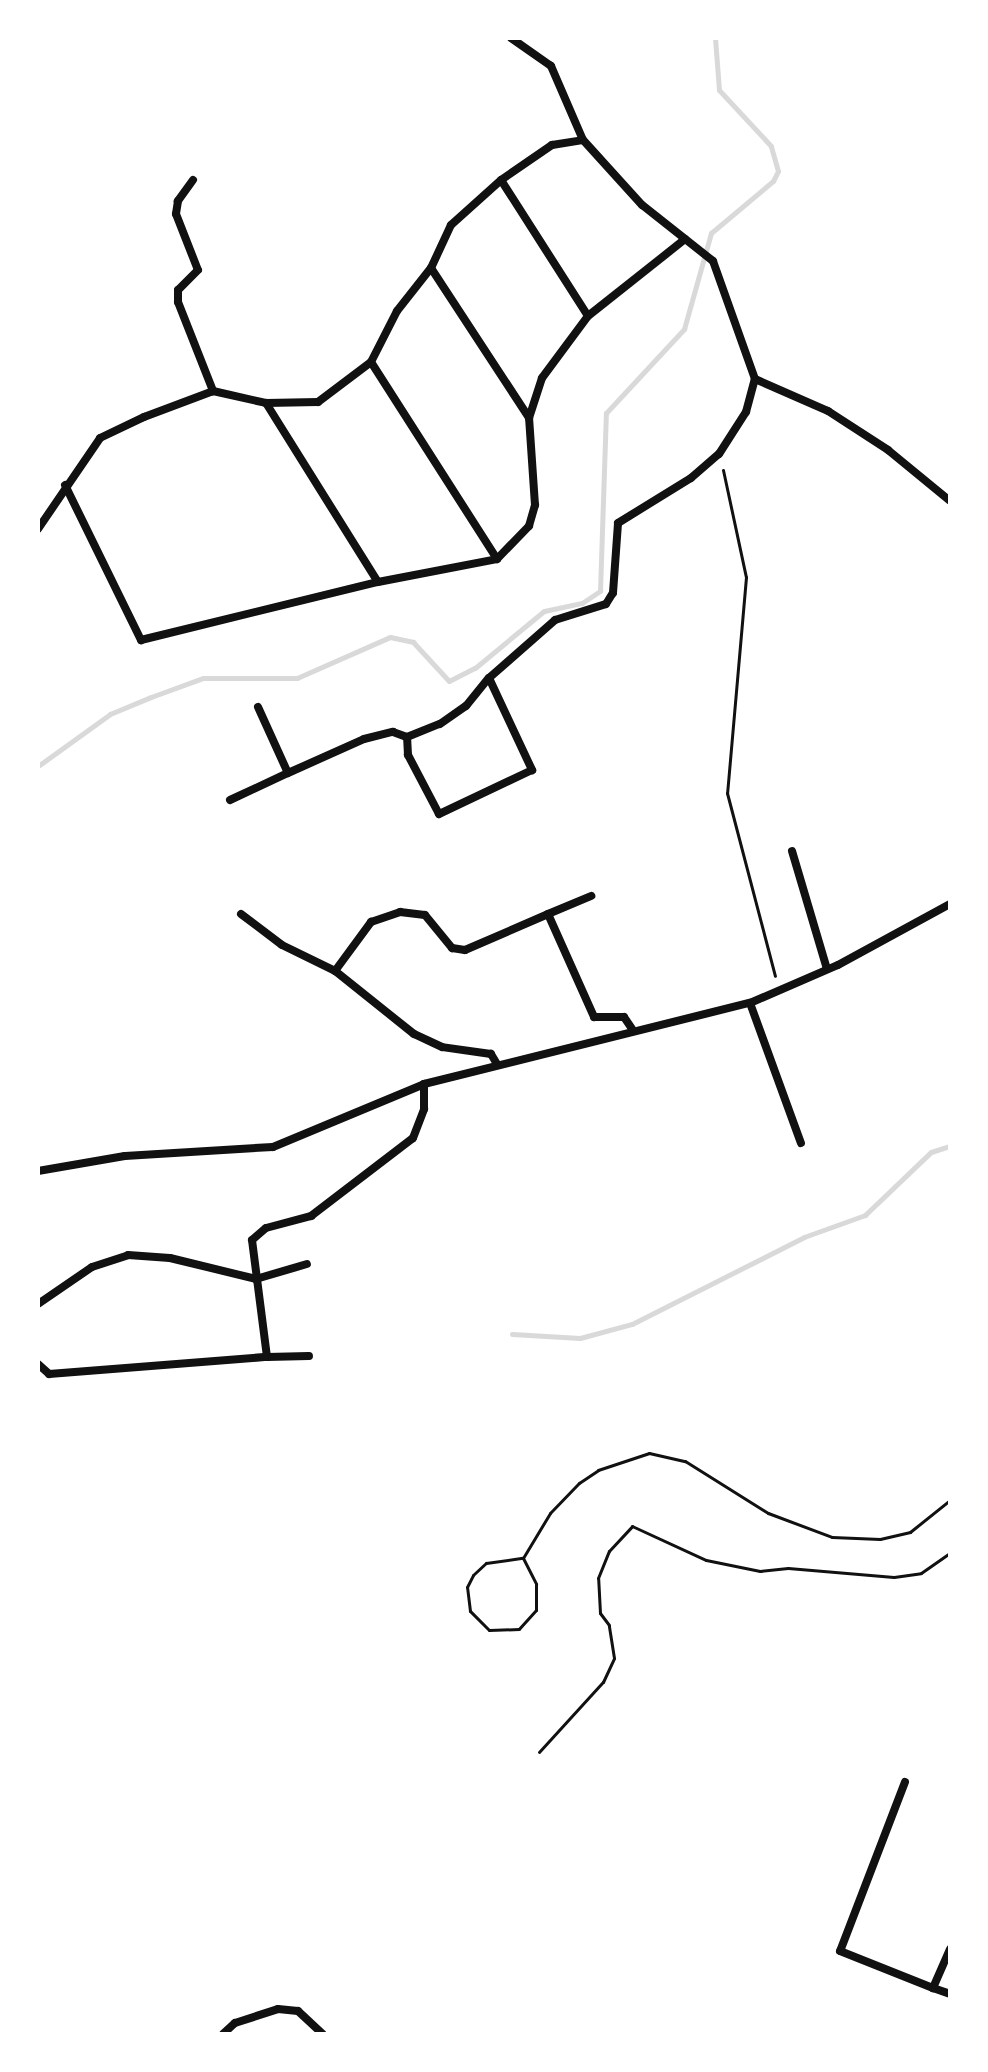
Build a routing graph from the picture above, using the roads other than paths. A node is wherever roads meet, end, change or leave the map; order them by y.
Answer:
1 (511, 38) edge
2 (583, 140) junction
3 (193, 180) dead end
4 (501, 180) junction
5 (685, 239) junction
6 (431, 268) junction
7 (588, 316) junction
8 (371, 362) junction
9 (755, 379) junction
10 (213, 391) junction
11 (266, 403) junction
12 (529, 418) junction
13 (65, 485) junction
14 (950, 501) edge
15 (38, 529) edge
16 (497, 559) junction
17 (378, 582) junction
18 (489, 678) junction
19 (258, 707) dead end
20 (407, 737) junction
21 (288, 773) junction
22 (230, 800) dead end
23 (792, 851) dead end
24 (591, 896) dead end
25 (950, 904) edge
26 (241, 914) dead end
27 (548, 914) junction
28 (827, 969) junction
29 (335, 971) junction
30 (750, 1003) junction
31 (632, 1029) junction
32 (497, 1064) junction
33 (424, 1084) junction
34 (801, 1143) dead end
35 (38, 1171) edge
36 (307, 1264) dead end
37 (256, 1279) junction
38 (38, 1304) edge
39 (309, 1356) dead end
40 (267, 1357) junction
41 (38, 1364) edge
42 (905, 1782) dead end
43 (950, 1949) edge
44 (933, 1988) junction
45 (950, 1994) edge
46 (223, 2034) edge
47 (323, 2034) edge

1 - 2 street
2 - 4 street
2 - 5 street
3 - 10 street
4 - 6 street
4 - 7 street
5 - 7 street
5 - 9 street
6 - 8 street
6 - 12 street
7 - 12 street
8 - 11 street
8 - 16 street
9 - 14 street
9 - 18 street
10 - 11 street
10 - 13 street
11 - 17 street
12 - 16 street
13 - 15 street
13 - 17 street
16 - 17 street
18 - 20 street
18 - 20 street
19 - 21 street
20 - 21 street
21 - 22 street
23 - 28 street
24 - 27 street
25 - 28 street
26 - 29 street
27 - 29 street
27 - 31 street
28 - 30 street
29 - 32 street
30 - 31 street
30 - 34 street
31 - 32 street
32 - 33 street
33 - 35 street
33 - 37 street
36 - 37 street
37 - 38 street
37 - 40 street
39 - 40 street
40 - 41 street
42 - 44 street
43 - 44 street
44 - 45 street
46 - 47 street

